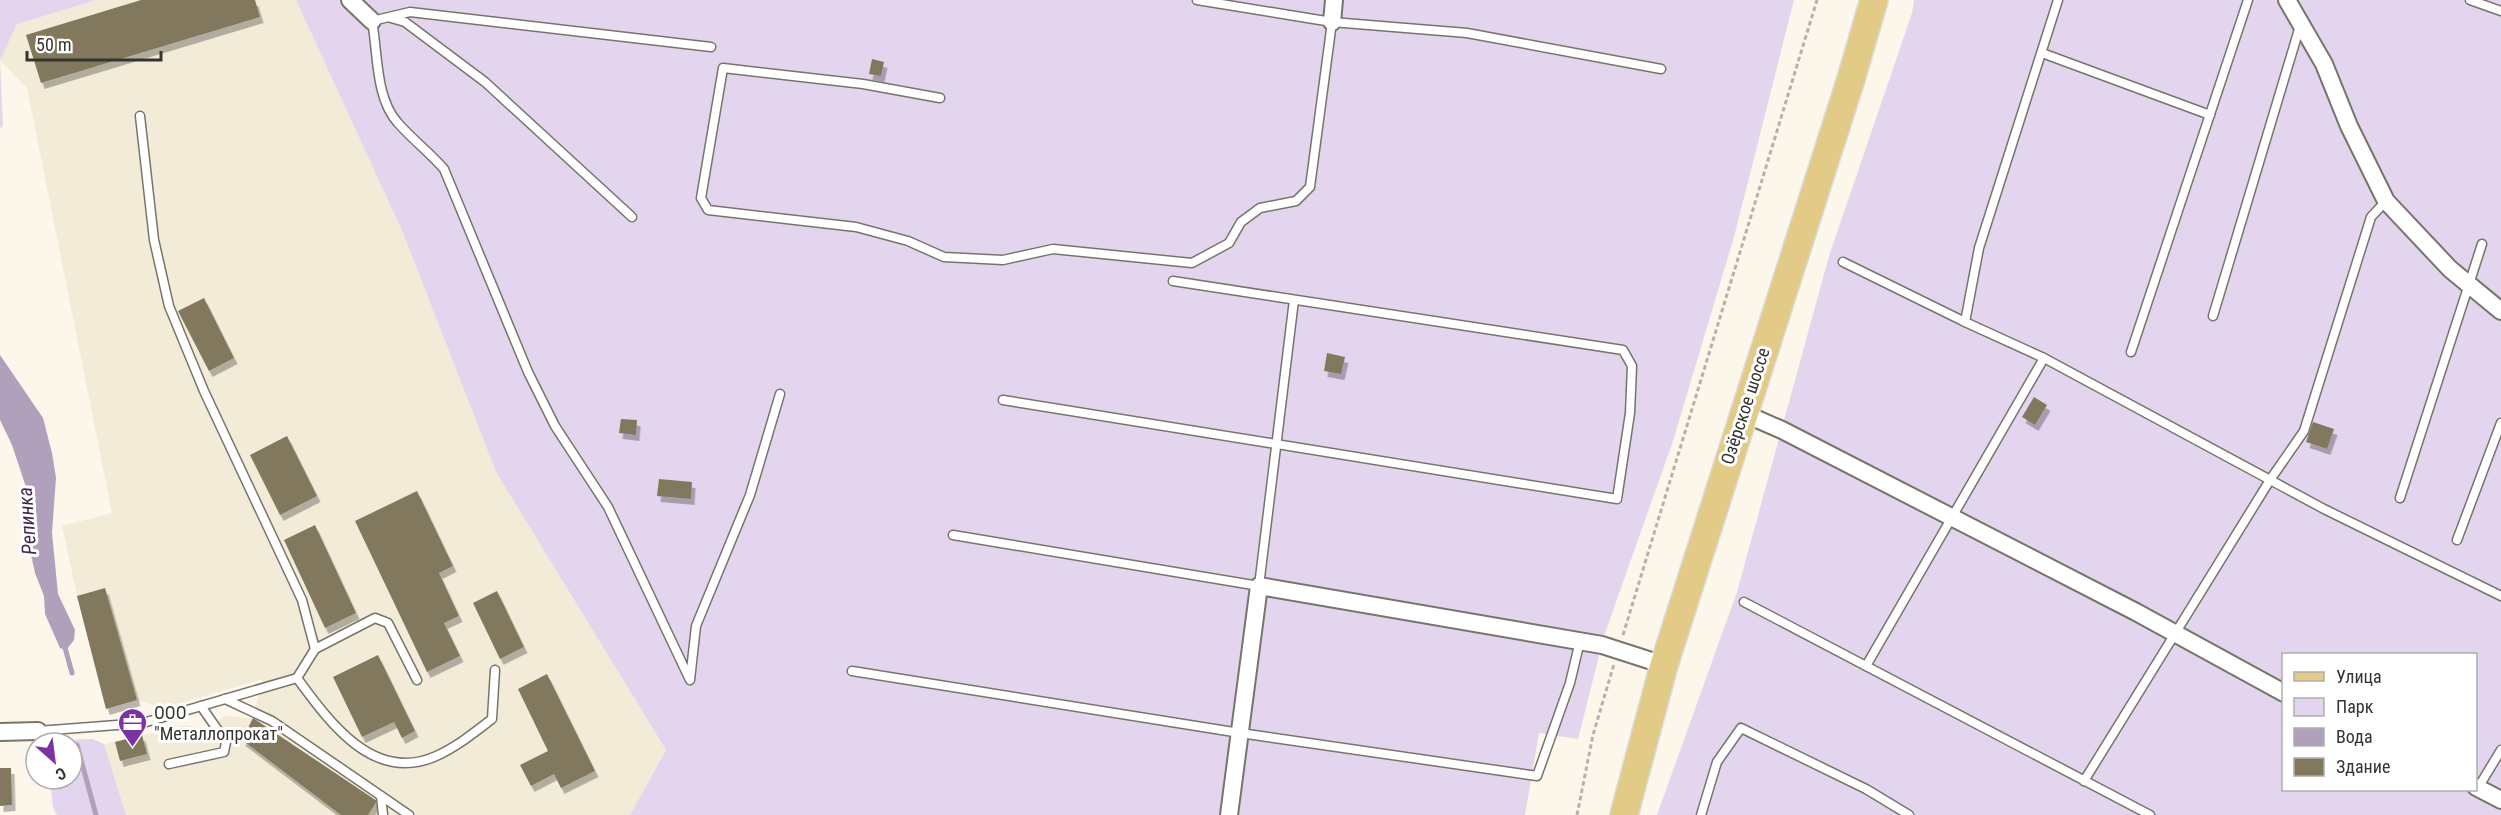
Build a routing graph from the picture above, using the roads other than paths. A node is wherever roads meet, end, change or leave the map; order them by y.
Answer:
1 (350, 0) edge
2 (1197, 0) edge
3 (1334, 0) edge
4 (1874, 0) edge
5 (2058, 0) edge
6 (2248, 0) edge
7 (2287, 0) edge
8 (2470, 0) edge
9 (2501, 11) edge
10 (391, 18) junction
11 (372, 21) junction
12 (1332, 22) junction
13 (2300, 24) junction
14 (711, 47) dead end
15 (2042, 53) junction
16 (1661, 69) dead end
17 (940, 99) dead end
18 (2210, 115) junction
19 (140, 116) dead end
20 (2386, 201) junction
21 (632, 217) dead end
22 (2482, 244) dead end
23 (1842, 262) dead end
24 (1173, 281) dead end
25 (2468, 284) junction
26 (1294, 300) junction
27 (2501, 311) edge
28 (2213, 316) dead end
29 (1965, 322) junction
30 (2131, 352) dead end
31 (2044, 358) junction
32 (780, 394) dead end
33 (1004, 400) dead end
34 (1743, 413) junction
35 (2501, 423) edge
36 (1277, 442) junction
37 (2270, 480) junction
38 (2400, 498) dead end
39 (1951, 519) junction
40 (953, 535) dead end
41 (2457, 540) dead end
42 (1258, 586) junction
43 (2501, 596) edge
44 (1744, 602) dead end
45 (2175, 633) junction
46 (1580, 641) junction
47 (315, 649) junction
48 (1664, 665) junction
49 (1866, 666) junction
50 (495, 670) dead end
51 (852, 671) dead end
52 (297, 678) junction
53 (417, 680) dead end
54 (2282, 692) edge
55 (225, 699) junction
56 (201, 706) junction
57 (24, 731) edge
58 (38, 731) edge
59 (0, 732) edge
60 (1240, 733) junction
61 (2501, 750) edge
62 (169, 764) dead end
63 (2084, 781) junction
64 (2477, 788) edge
65 (381, 796) junction
66 (2501, 800) edge
67 (383, 815) edge
68 (409, 815) edge
69 (1229, 815) edge
70 (1624, 815) edge
71 (1701, 815) edge
72 (1909, 815) edge
73 (2150, 815) edge

1 - 11 street
2 - 12 lane
3 - 12 street
4 - 34 main road, Озёрское шоссе
5 - 15 lane
6 - 18 lane
7 - 13 street
8 - 9 lane
10 - 11 lane
10 - 14 lane
10 - 21 lane
11 - 32 lane
12 - 16 lane
12 - 17 lane
13 - 20 street
13 - 28 lane
15 - 18 lane
15 - 29 lane
18 - 30 lane
19 - 47 lane
20 - 25 street
20 - 37 lane
22 - 25 lane
23 - 29 lane
24 - 26 lane
25 - 27 street
25 - 38 lane
26 - 36 lane
26 - 36 lane
29 - 31 lane
31 - 37 lane
31 - 39 lane
33 - 36 lane
34 - 39 street
34 - 48 main road, Озёрское шоссе
35 - 41 lane
36 - 42 lane
37 - 43 lane
37 - 45 lane
39 - 45 street
39 - 49 lane
40 - 42 lane
42 - 46 street
42 - 60 street
44 - 49 lane
45 - 54 street
45 - 63 lane
46 - 48 street
46 - 60 lane
47 - 52 lane
47 - 53 lane
48 - 70 main road, Озёрское шоссе
49 - 63 lane
50 - 52 lane
51 - 60 lane
52 - 55 lane
55 - 56 lane
55 - 65 lane
56 - 58 lane
56 - 62 lane
57 - 59 street
60 - 69 street
61 - 64 lane
63 - 73 lane
64 - 66 street
65 - 67 lane
65 - 68 lane
71 - 72 lane

